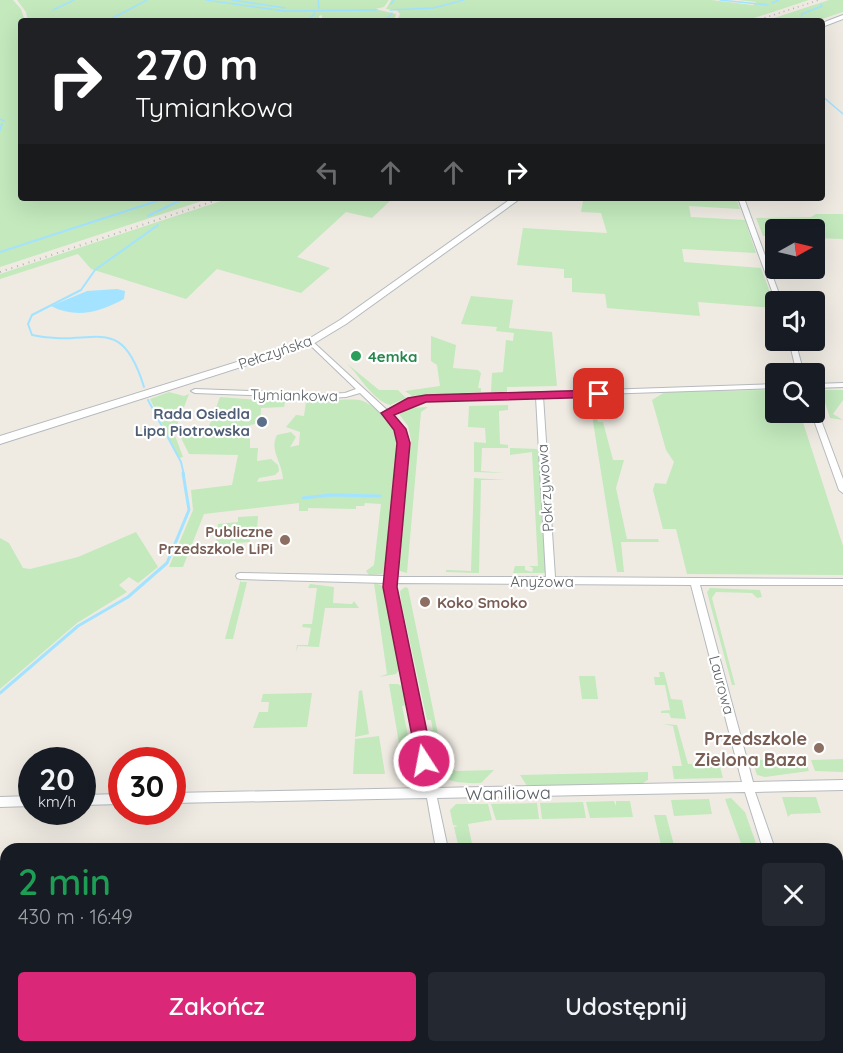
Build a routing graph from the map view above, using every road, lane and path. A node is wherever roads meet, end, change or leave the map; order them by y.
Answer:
1 (843, 17) edge
2 (825, 24) edge
3 (513, 201) edge
4 (742, 201) edge
5 (775, 291) edge
6 (310, 342) junction
7 (843, 385) edge
8 (765, 386) edge
9 (825, 386) edge
10 (361, 390) junction
11 (195, 391) dead end
12 (539, 395) junction
13 (387, 413) junction
14 (818, 423) edge
15 (0, 440) edge
16 (843, 490) edge
17 (240, 576) dead end
18 (390, 580) junction
19 (551, 581) junction
20 (695, 582) junction
21 (843, 582) edge
22 (843, 785) edge
23 (749, 788) junction
24 (431, 795) junction
25 (186, 798) edge
26 (18, 801) edge
27 (0, 802) edge
28 (441, 843) edge
29 (767, 843) edge

1 - 2 main road
3 - 6 main road, Pełczyńska
4 - 5 street
6 - 10 street
6 - 15 main road, Pełczyńska
7 - 9 street
8 - 12 street
10 - 11 street, Tymiankowa
10 - 13 street, Tymiankowa
12 - 13 street
12 - 19 street, Pokrzywowa
13 - 18 street, Tymiankowa
14 - 16 street
17 - 18 street, Anyżowa
18 - 19 street, Anyżowa
18 - 24 street, Tymiankowa
19 - 20 street, Anyżowa
20 - 21 street, Anyżowa
20 - 23 street, Laurowa
22 - 23 street, Waniliowa
23 - 24 street, Waniliowa
23 - 29 street, Laurowa
24 - 25 street, Waniliowa
24 - 28 street, Tymiankowa
26 - 27 street

